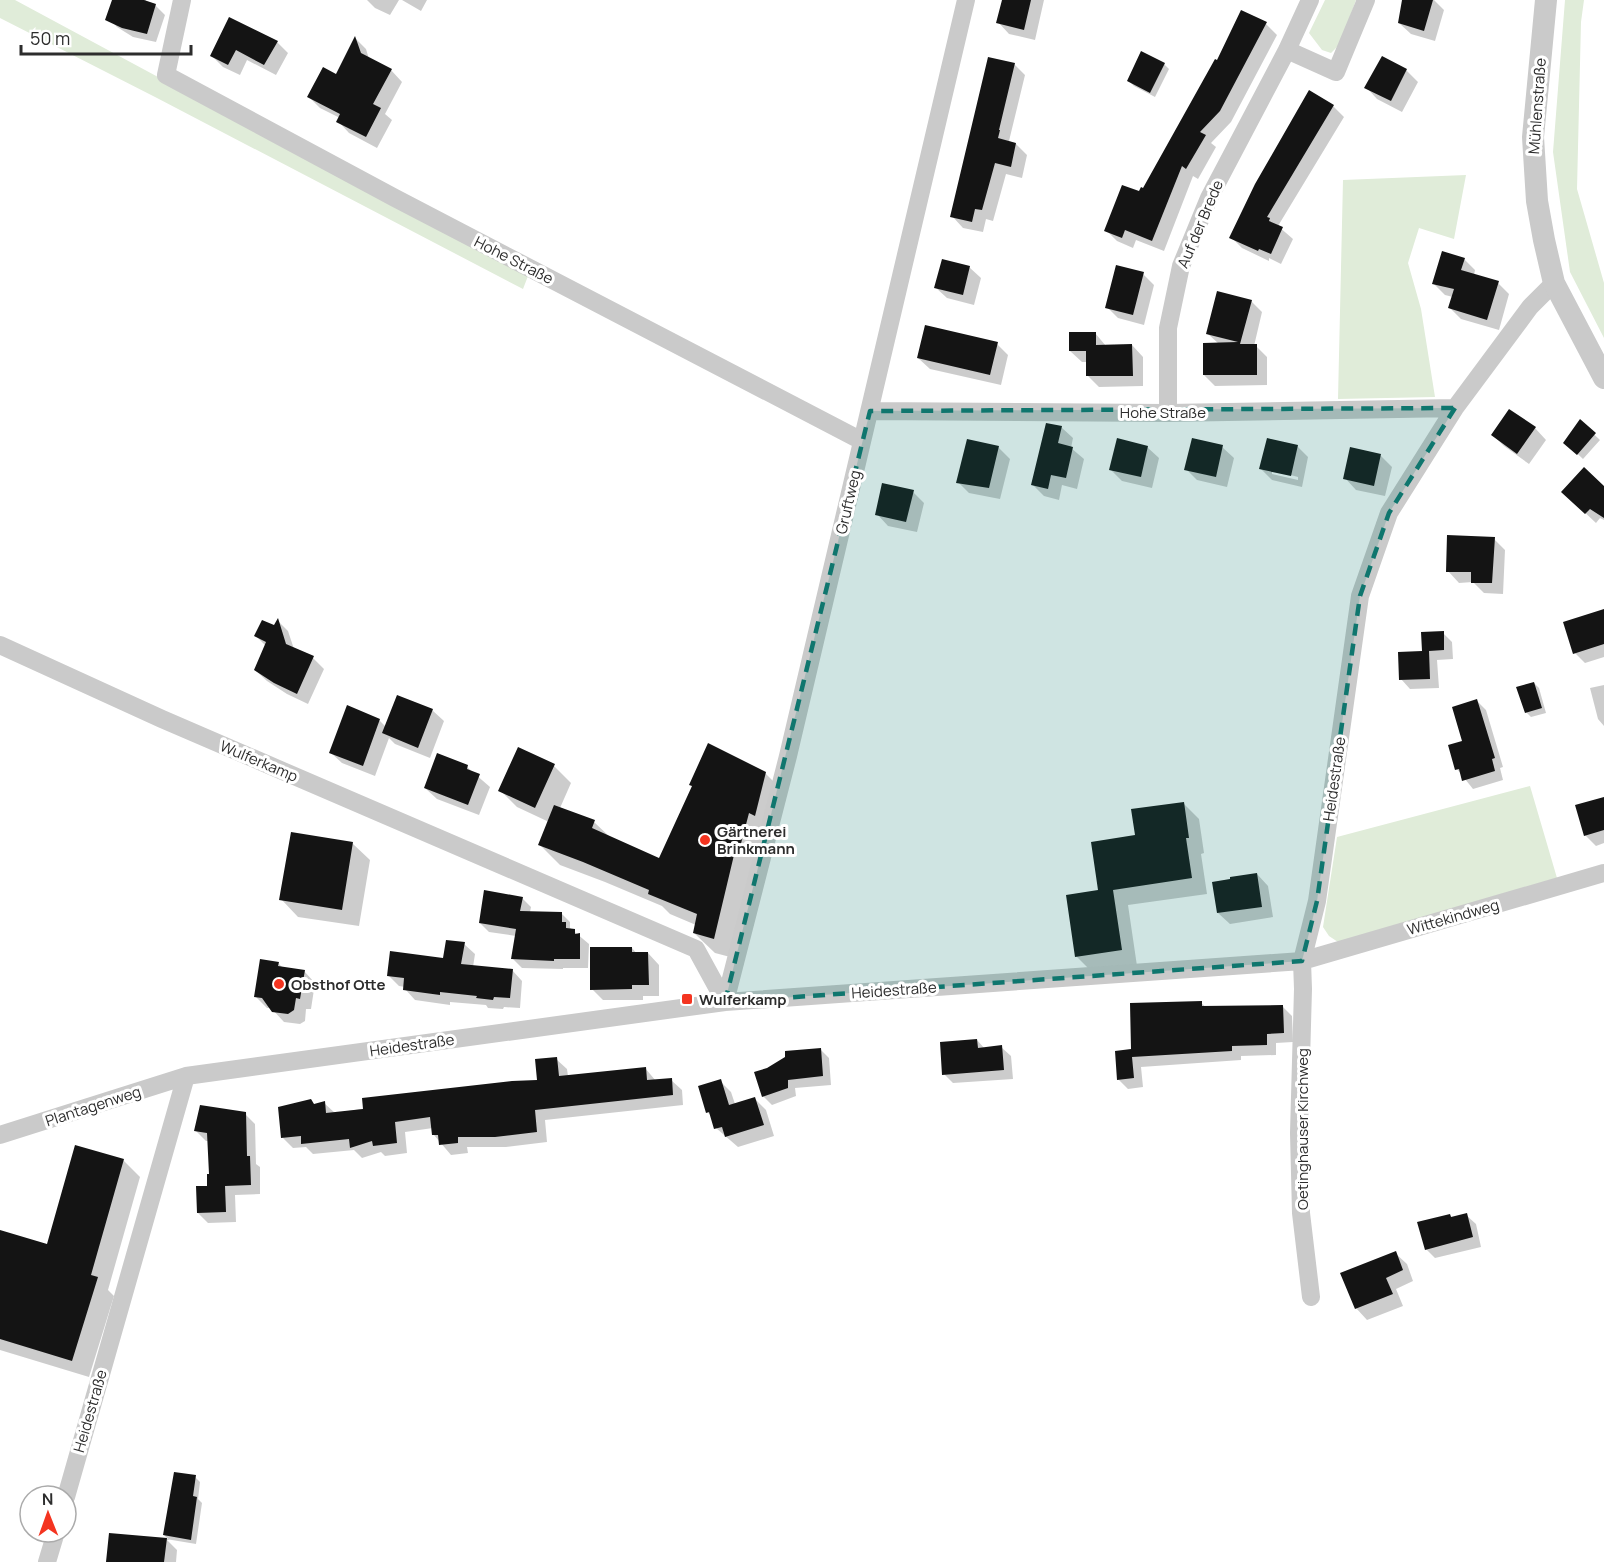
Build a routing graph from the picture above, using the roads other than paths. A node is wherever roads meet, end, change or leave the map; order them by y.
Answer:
1 (182, 0) edge
2 (966, 0) edge
3 (1311, 0) edge
4 (1366, 0) edge
5 (1546, 0) edge
6 (1287, 50) junction
7 (1554, 283) junction
8 (1604, 378) edge
9 (1455, 408) junction
10 (870, 411) junction
11 (1168, 413) junction
12 (862, 441) junction
13 (0, 645) edge
14 (1604, 873) edge
15 (1302, 961) junction
16 (725, 1002) junction
17 (186, 1076) junction
18 (0, 1135) edge
19 (1311, 1297) dead end
20 (70, 1484) edge
21 (52, 1544) edge
22 (47, 1562) edge

1 - 12 street, Hohe Straße
2 - 10 street, Gruftweg
3 - 6 street, Auf der Brede
4 - 6 street
5 - 7 street, Mühlenstraße
6 - 11 street, Auf der Brede
7 - 8 street, Mühlenstraße
7 - 9 street, Heidestraße
9 - 11 street, Hohe Straße
9 - 15 street, Heidestraße
10 - 11 street, Hohe Straße
10 - 12 street, Gruftweg
12 - 16 street, Gruftweg
13 - 16 street, Wulferkamp
14 - 15 street, Wittekindweg
15 - 16 street, Heidestraße
15 - 19 street, Oetinghauser Kirchweg
16 - 17 street, Heidestraße
17 - 18 street, Plantagenweg
17 - 20 street, Heidestraße
21 - 22 street

